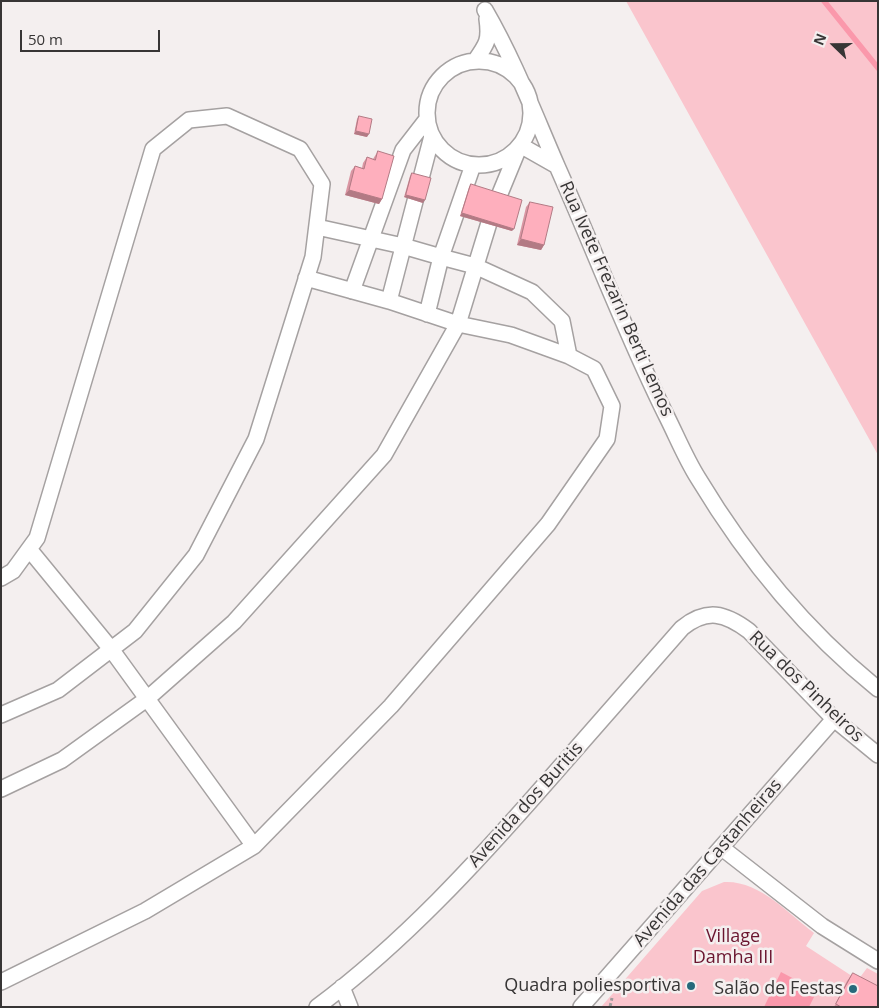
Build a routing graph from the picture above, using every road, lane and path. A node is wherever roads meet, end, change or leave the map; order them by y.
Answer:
1 (475, 61) junction
2 (528, 95) junction
3 (427, 119) junction
4 (432, 136) junction
5 (520, 145) junction
6 (473, 165) junction
7 (557, 166) junction
8 (317, 227) junction
9 (372, 239) junction
10 (403, 246) junction
11 (440, 257) junction
12 (475, 266) junction
13 (306, 278) junction
14 (352, 291) junction
15 (389, 301) junction
16 (427, 314) junction
17 (458, 324) junction
18 (569, 356) junction
19 (28, 549) junction
20 (1, 578) edge
21 (733, 619) joint
22 (111, 649) junction
23 (878, 689) edge
24 (148, 698) junction
25 (1, 715) edge
26 (834, 720) junction
27 (878, 755) edge
28 (1, 789) edge
29 (254, 846) junction
30 (722, 848) junction
31 (878, 961) edge
32 (1, 982) edge
33 (342, 987) junction
34 (316, 1007) edge
35 (350, 1007) edge
36 (581, 1007) edge

1 - 2 street
1 - 2 street, Rua Ivete Frezarin Berti Lemos
1 - 3 street
2 - 5 street
2 - 7 street, Rua Ivete Frezarin Berti Lemos
3 - 4 street
3 - 9 street
4 - 6 street
4 - 10 street
5 - 6 street
5 - 7 street, Rua Ivete Frezarin Berti Lemos
5 - 12 street
6 - 11 street
7 - 23 street, Rua Ivete Frezarin Berti Lemos
8 - 9 street
8 - 13 street
8 - 19 street
9 - 10 street
9 - 14 street
10 - 11 street
10 - 15 street
11 - 12 street
11 - 16 street
12 - 17 street
12 - 18 street
13 - 14 street
13 - 22 street
14 - 15 street
15 - 16 street
16 - 17 street
17 - 18 street
17 - 24 street
18 - 29 street
19 - 20 street
19 - 22 street
21 - 26 street, Rua dos Pinheiros
21 - 33 street, Avenida dos Buritis
22 - 24 street
22 - 25 street
24 - 28 street
24 - 29 street
26 - 27 street, Rua dos Pinheiros
26 - 30 street, Avenida das Castanheiras
29 - 32 street
30 - 31 street
30 - 36 street, Avenida das Castanheiras
33 - 34 street, Avenida dos Buritis
33 - 35 street

